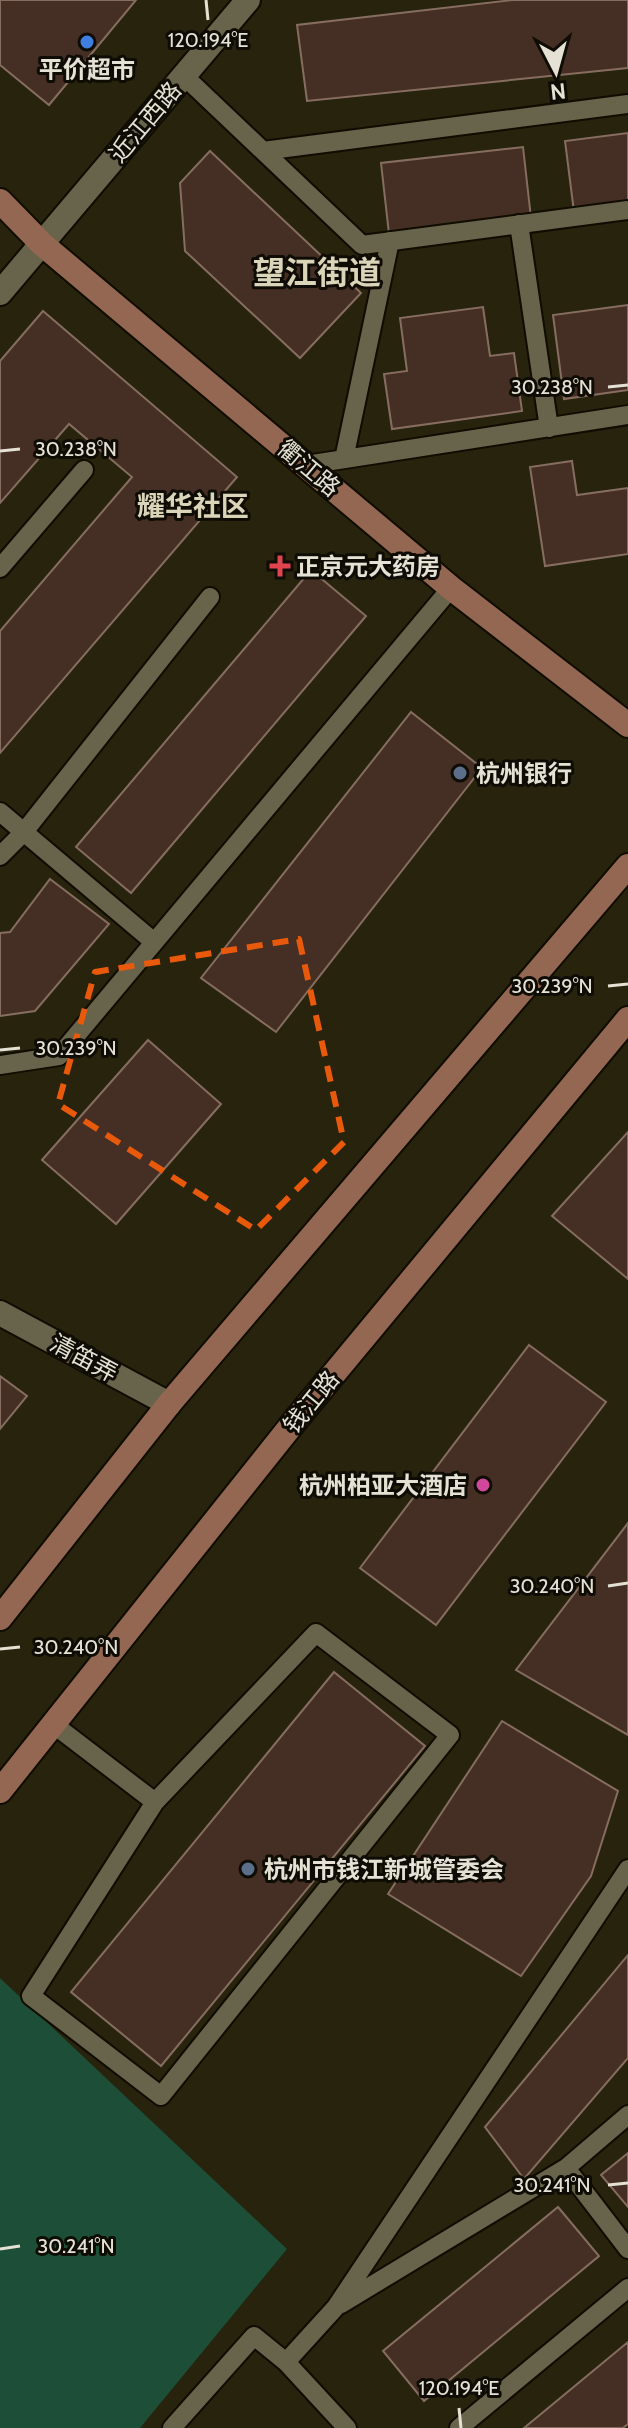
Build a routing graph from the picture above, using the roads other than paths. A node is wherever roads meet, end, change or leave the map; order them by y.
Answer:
1 (248, 0) edge
2 (184, 76) junction
3 (628, 104) edge
4 (263, 151) junction
5 (0, 201) edge
6 (628, 210) edge
7 (519, 224) junction
8 (390, 241) junction
9 (42, 244) junction
10 (0, 293) edge
11 (628, 415) edge
12 (549, 428) junction
13 (344, 459) junction
14 (306, 465) junction
15 (84, 470) dead end
16 (0, 568) edge
17 (451, 588) junction
18 (210, 597) dead end
19 (628, 725) edge
20 (0, 812) edge
21 (24, 832) junction
22 (0, 856) edge
23 (628, 866) edge
24 (154, 942) junction
25 (628, 1019) edge
26 (0, 1065) edge
27 (0, 1313) edge
28 (169, 1404) junction
29 (0, 1618) edge
30 (53, 1724) junction
31 (0, 1791) edge
32 (155, 1802) junction
33 (628, 1869) edge
34 (628, 2115) edge
35 (566, 2168) junction
36 (628, 2249) edge
37 (628, 2288) edge
38 (336, 2307) junction
39 (286, 2362) junction
40 (172, 2428) edge
41 (347, 2428) edge
42 (459, 2428) edge

1 - 2 street, 近江西路
2 - 4 lane
2 - 9 street, 近江西路
3 - 4 lane
4 - 8 lane
5 - 9 main road, 衢江路
6 - 7 lane
7 - 8 lane
7 - 12 lane
8 - 13 lane
9 - 10 street, 近江西路
9 - 14 main road, 衢江路
11 - 12 lane
12 - 13 lane
13 - 14 lane
14 - 17 main road, 衢江路
15 - 16 lane
17 - 19 main road, 衢江路
17 - 24 lane
18 - 21 lane
20 - 21 lane
21 - 22 lane
21 - 24 lane
23 - 28 main road
24 - 26 lane
25 - 30 main road, 钱江路
27 - 28 street, 清笛弄
28 - 29 main road
30 - 31 main road, 钱江路
30 - 32 lane
32 - 32 lane
33 - 38 lane
34 - 35 lane
35 - 36 lane
35 - 38 lane
37 - 42 lane
38 - 39 lane
39 - 40 lane
39 - 41 lane

